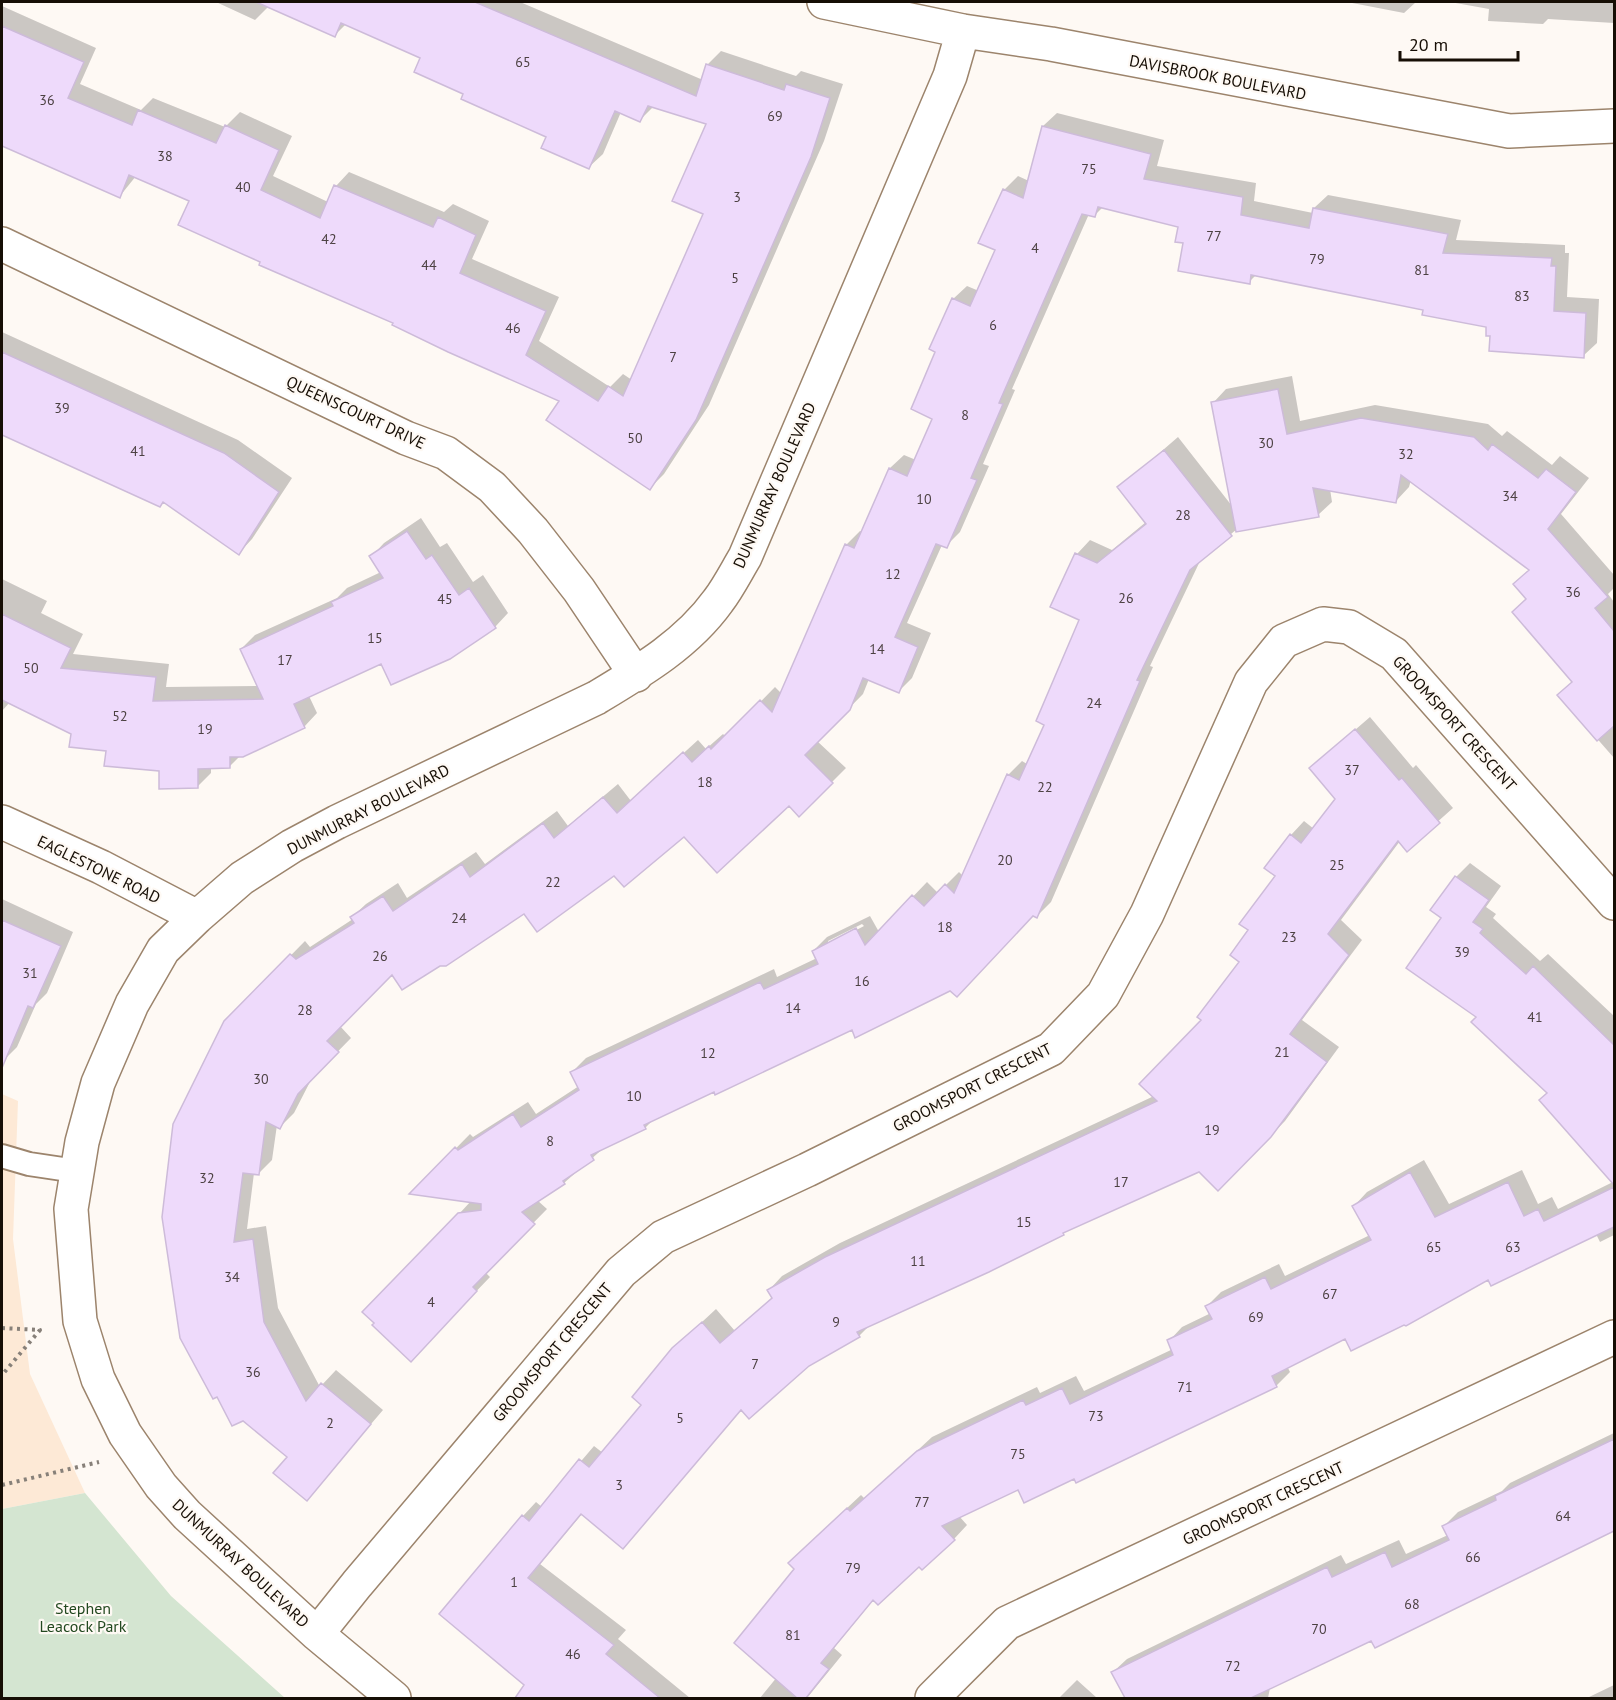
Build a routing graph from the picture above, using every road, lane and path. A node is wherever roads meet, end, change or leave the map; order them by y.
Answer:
1 (824, 2) edge
2 (963, 31) junction
3 (1614, 126) edge
4 (2, 244) edge
5 (636, 675) junction
6 (2, 822) edge
7 (1614, 903) edge
8 (197, 917) junction
9 (2, 1156) edge
10 (76, 1171) junction
11 (2, 1328) edge
12 (1614, 1337) edge
13 (2, 1375) edge
14 (137, 1453) junction
15 (2, 1485) edge
16 (317, 1634) junction
17 (394, 1698) edge
18 (932, 1698) edge

1 - 2 street, DAVISBROOK BOULEVARD
2 - 3 street, DAVISBROOK BOULEVARD
2 - 5 street, DUNMURRAY BOULEVARD
4 - 5 street, QUEENSCOURT DRIVE
5 - 8 street, DUNMURRAY BOULEVARD
6 - 8 street, EAGLESTONE ROAD
7 - 16 street, GROOMSPORT CRESCENT
8 - 10 street, DUNMURRAY BOULEVARD
9 - 10 lane
10 - 14 street, DUNMURRAY BOULEVARD
11 - 13 path
12 - 18 street, GROOMSPORT CRESCENT
14 - 15 path
14 - 16 street, DUNMURRAY BOULEVARD
16 - 17 street, DUNMURRAY BOULEVARD

